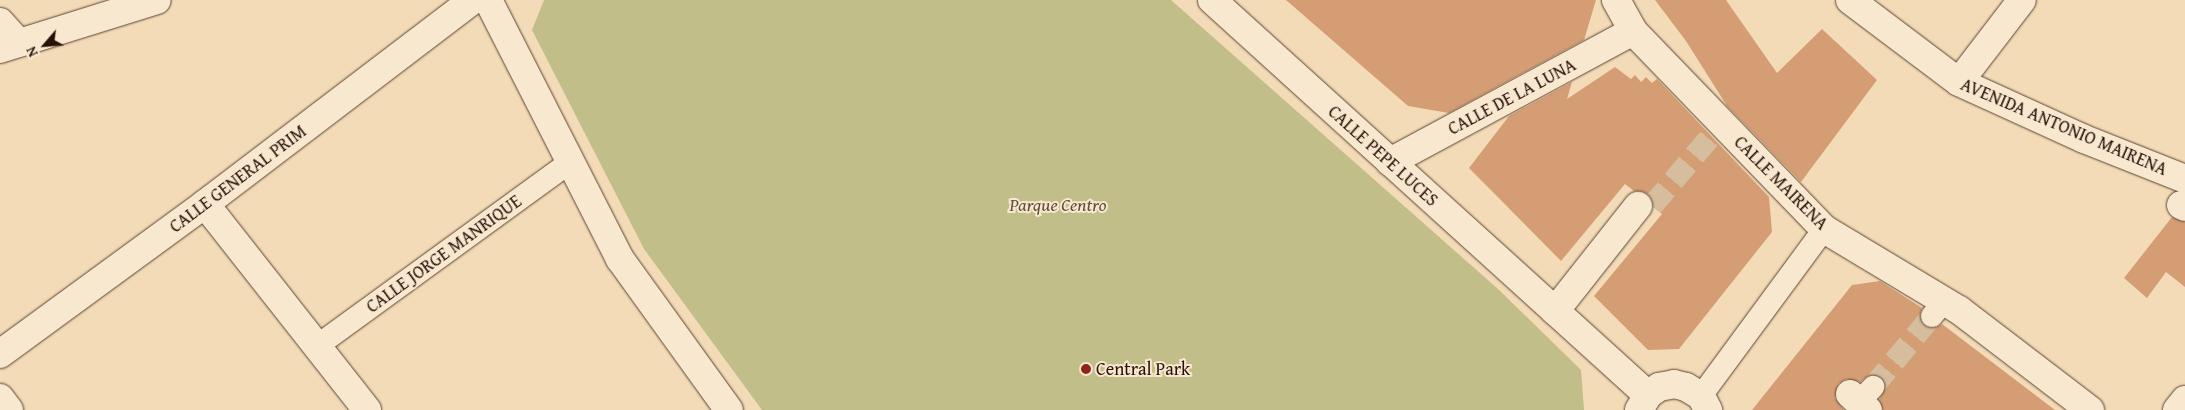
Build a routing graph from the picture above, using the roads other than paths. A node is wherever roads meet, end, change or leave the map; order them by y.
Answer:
1 (157, 0) edge
2 (473, 0) edge
3 (488, 0) edge
4 (1212, 0) edge
5 (1616, 0) edge
6 (1850, 0) edge
7 (2022, 0) edge
8 (0, 22) edge
9 (1633, 31) junction
10 (10, 46) edge
11 (1958, 82) junction
12 (570, 162) junction
13 (1390, 162) junction
14 (2185, 178) edge
15 (205, 204) junction
16 (1645, 206) tunnel mouth
17 (1824, 229) junction
18 (1555, 311) junction
19 (317, 346) junction
20 (0, 354) edge
21 (0, 398) edge
22 (2185, 400) edge
23 (1644, 402) edge
24 (1704, 403) edge
25 (9, 410) edge
26 (367, 410) edge
27 (729, 410) edge
28 (2090, 410) edge
29 (2177, 410) edge

1 - 10 street
2 - 15 street, CALLE GENERAL PRIM
3 - 12 street
4 - 13 street, CALLE PEPE LUCES
5 - 9 street, CALLE MAIRENA
6 - 11 street, AVENIDA ANTONIO MAIRENA
7 - 11 street
8 - 10 street
9 - 13 street, CALLE DE LA LUNA
9 - 17 street, CALLE MAIRENA
11 - 14 street, AVENIDA ANTONIO MAIRENA
12 - 19 street, CALLE JORGE MANRIQUE
12 - 27 street
13 - 18 street, CALLE PEPE LUCES
15 - 19 street
15 - 20 street, CALLE GENERAL PRIM
16 - 18 street
17 - 24 street
17 - 28 street, CALLE MAIRENA
18 - 23 street, CALLE PEPE LUCES
19 - 26 street
21 - 25 street
22 - 29 street
23 - 24 street

